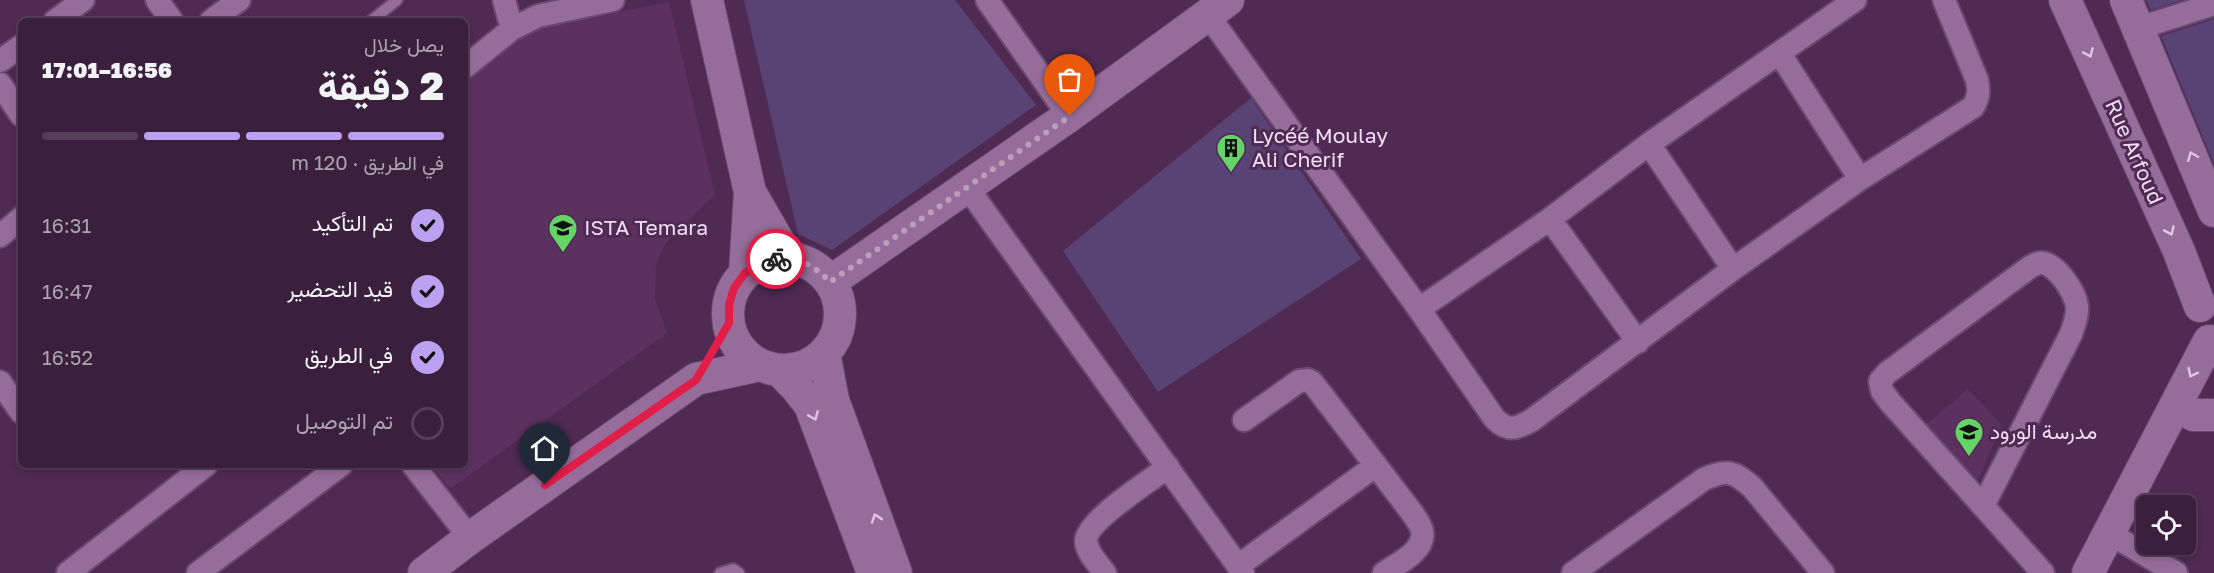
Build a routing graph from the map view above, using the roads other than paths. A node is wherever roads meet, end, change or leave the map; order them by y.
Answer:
1 (239, 0) edge
2 (397, 0) edge
3 (504, 0) edge
4 (613, 0) edge
5 (707, 0) edge
6 (987, 0) edge
7 (1855, 0) edge
8 (1944, 0) edge
9 (2065, 0) edge
10 (2126, 0) edge
11 (2214, 4) edge
12 (1218, 7) edge
13 (216, 18) edge
14 (375, 18) edge
15 (2139, 28) junction
16 (512, 29) junction
17 (1780, 54) junction
18 (468, 65) edge
19 (0, 84) edge
20 (18, 110) edge
21 (1070, 116) junction
22 (1649, 144) junction
23 (1860, 179) junction
24 (967, 188) junction
25 (750, 192) junction
26 (2214, 211) edge
27 (1550, 219) junction
28 (18, 221) edge
29 (0, 236) edge
30 (788, 258) junction
31 (1733, 269) junction
32 (745, 273) junction
33 (830, 282) junction
34 (2207, 297) edge
35 (1419, 309) junction
36 (729, 323) junction
37 (1638, 342) junction
38 (2211, 343) edge
39 (824, 352) junction
40 (770, 368) junction
41 (2214, 376) edge
42 (696, 380) junction
43 (0, 381) edge
44 (18, 408) edge
45 (2194, 412) edge
46 (1244, 420) dead end
47 (1375, 466) junction
48 (1168, 467) junction
49 (196, 468) edge
50 (337, 468) edge
51 (415, 468) edge
52 (179, 473) edge
53 (1983, 506) junction
54 (470, 538) junction
55 (2117, 538) junction
56 (1240, 569) edge
57 (68, 573) edge
58 (198, 573) edge
59 (424, 573) edge
60 (720, 573) edge
61 (739, 573) edge
62 (873, 573) edge
63 (896, 573) edge
64 (1105, 573) edge
65 (1384, 573) edge
66 (1573, 573) edge
67 (1823, 573) edge
68 (2043, 573) edge
69 (2088, 573) edge
70 (2109, 573) edge
71 (2176, 573) edge

1 - 13 street
2 - 14 lane
3 - 16 street
4 - 16 street
5 - 25 street
6 - 21 street
7 - 17 street
8 - 23 street
9 -> 34 street, Rue Arfoud
10 - 15 street
11 - 15 street
12 - 21 street
12 - 35 street
26 -> 15 street
16 - 18 street
17 - 22 street
17 - 23 street
19 - 20 street
21 - 24 street
22 - 27 street
22 - 31 street
23 - 31 street
24 - 33 street
24 - 48 street
25 - 30 street
25 - 32 street
27 - 35 street
27 - 37 street
28 - 29 street
30 - 32 street
30 - 33 street
31 - 37 street
32 - 36 street
33 - 39 street
34 - 38 street, Rue Arfoud
35 - 37 street
36 - 40 street
36 - 42 street
38 -> 45 street
39 - 40 street
63 -> 39 street
40 - 42 street
40 -> 62 street
41 - 45 street
42 - 54 street
43 - 44 street
45 - 55 street
46 - 47 street
47 - 56 street
47 - 65 street
48 - 56 street
48 - 64 street
49 - 52 street
50 - 58 street
51 - 54 street
52 - 57 street
53 - 53 street
53 - 68 street
54 - 59 street
55 - 69 street
55 - 70 street
55 - 71 street
60 - 61 lane
66 - 67 street

